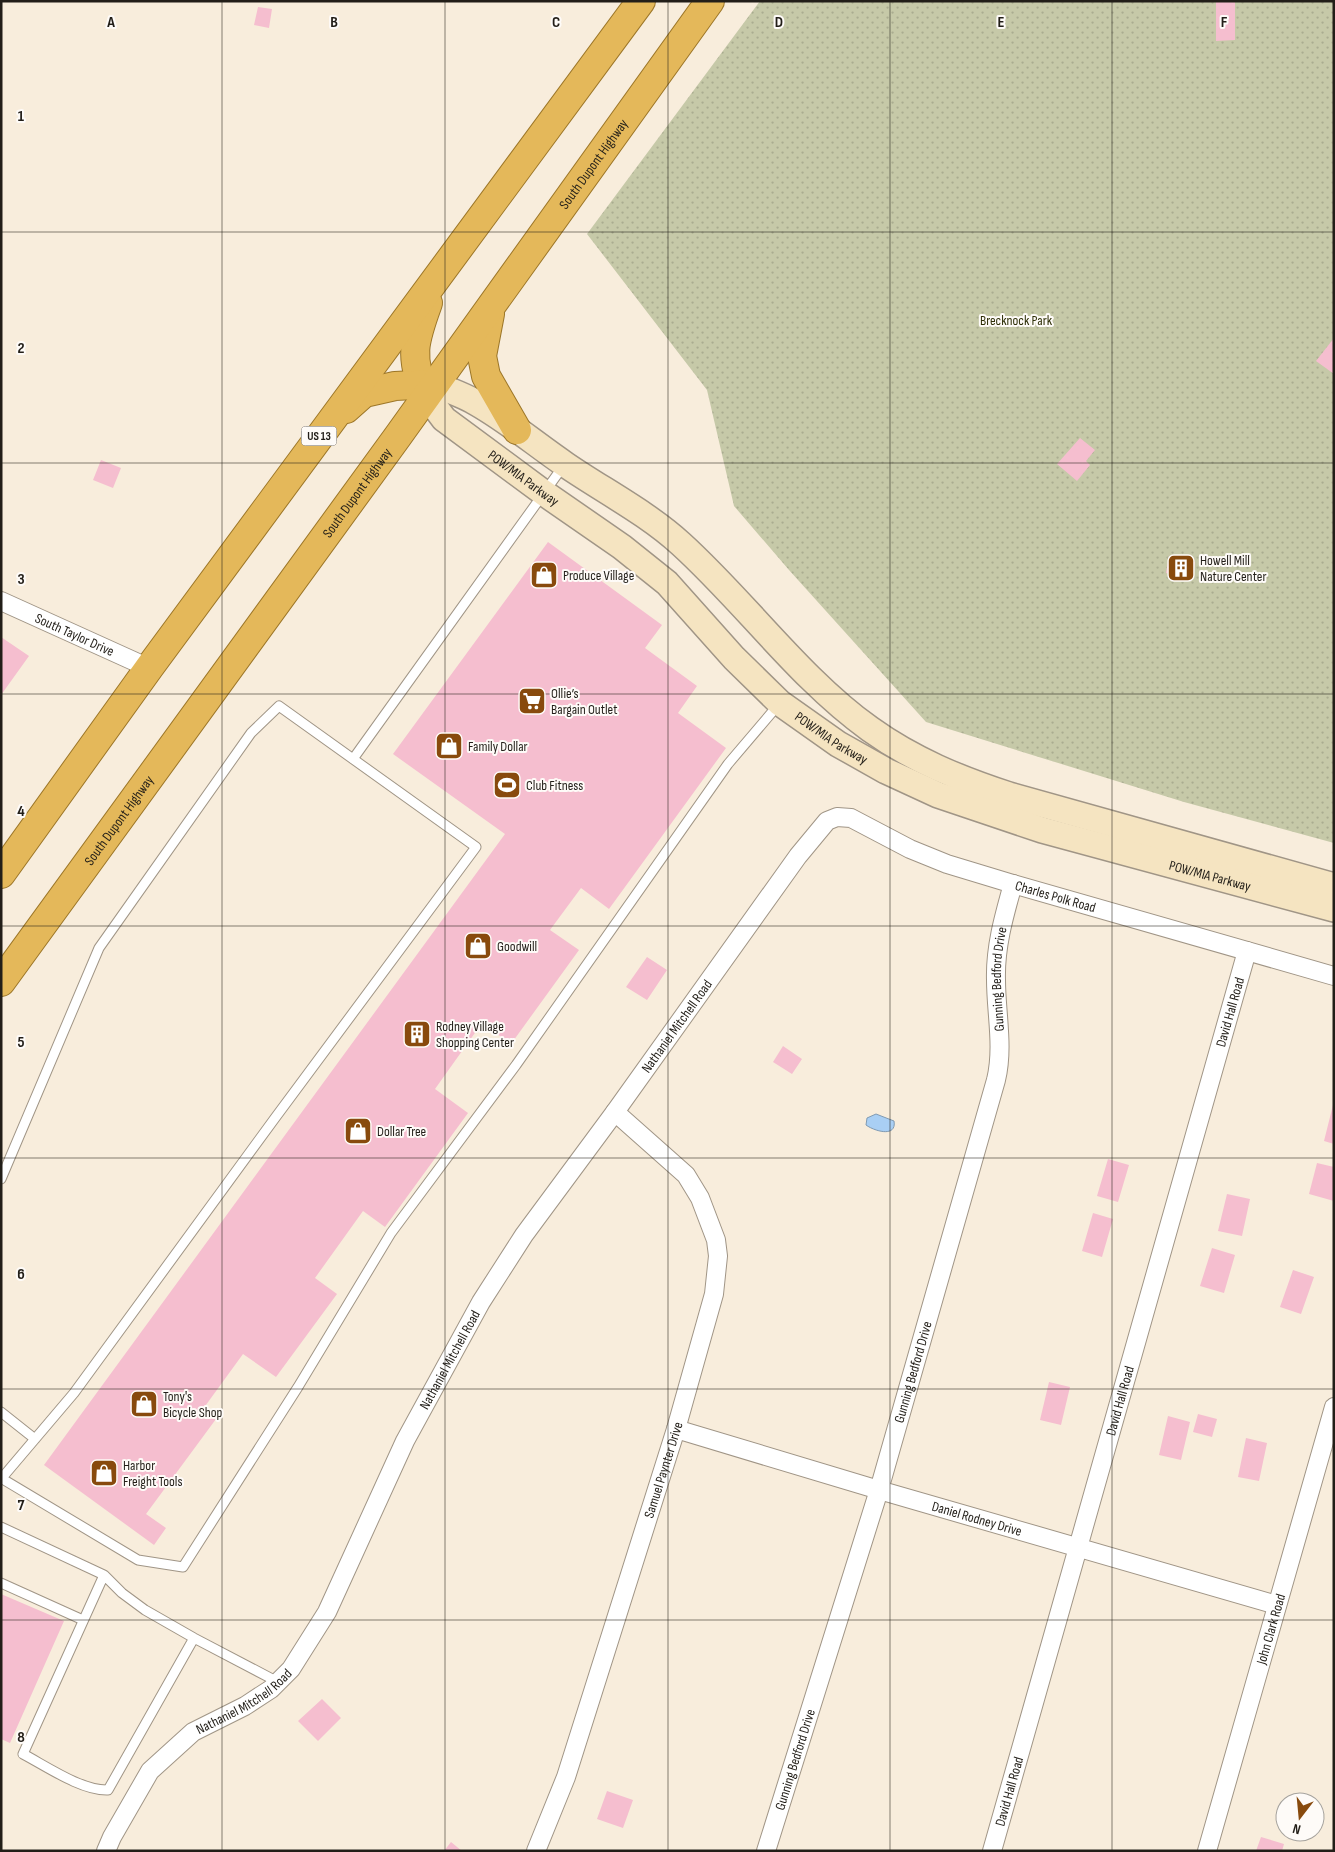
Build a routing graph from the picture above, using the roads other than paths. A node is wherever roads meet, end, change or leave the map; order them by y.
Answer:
1 (641, 1) edge
2 (710, 1) edge
3 (438, 275) junction
4 (492, 305) junction
5 (427, 387) junction
6 (326, 427) junction
7 (517, 430) junction
8 (564, 464) junction
9 (544, 493) junction
10 (1, 601) edge
11 (149, 668) junction
12 (807, 672) junction
13 (780, 703) junction
14 (353, 759) junction
15 (798, 856) joint
16 (1, 874) edge
17 (1013, 884) junction
18 (1334, 886) edge
19 (1334, 909) edge
20 (41, 928) junction
21 (1246, 951) junction
22 (1334, 976) edge
23 (1, 982) edge
24 (1, 998) edge
25 (615, 1112) junction
26 (1, 1179) edge
27 (1334, 1407) edge
28 (1, 1412) edge
29 (676, 1428) junction
30 (35, 1439) junction
31 (1, 1479) edge
32 (880, 1490) junction
33 (1, 1527) edge
34 (1078, 1547) junction
35 (104, 1575) junction
36 (1, 1583) edge
37 (1277, 1605) junction
38 (83, 1620) junction
39 (194, 1638) junction
40 (278, 1682) junction
41 (106, 1851) edge
42 (536, 1851) edge
43 (766, 1851) edge
44 (992, 1851) edge
45 (1207, 1851) edge

1 - 3 highway, US 13
2 - 4 highway, South Dupont Highway
3 - 5 highway
3 - 6 highway, US 13
4 - 5 highway, South Dupont Highway
4 - 7 highway
5 - 6 highway
5 - 7 main road, POW/MIA Parkway
5 - 9 main road, POW/MIA Parkway
5 - 20 highway, South Dupont Highway
6 - 11 highway, US 13
7 - 8 main road, POW/MIA Parkway
8 - 9 lane
8 - 12 main road, POW/MIA Parkway
9 - 13 main road, POW/MIA Parkway
9 - 14 lane
10 - 11 street, South Taylor Drive
11 - 16 highway, US 13
12 - 13 main road
12 - 18 main road, POW/MIA Parkway
13 - 19 main road, POW/MIA Parkway
13 - 31 lane
14 - 26 lane
14 - 30 lane
15 - 17 street, Charles Polk Road
15 - 25 street, Nathaniel Mitchell Road
17 - 21 street, Charles Polk Road
17 - 32 street, Gunning Bedford Drive
20 - 23 highway, South Dupont Highway
20 - 24 main road
21 - 22 street, Charles Polk Road
21 - 34 street, David Hall Road
25 - 29 street, Samuel Paynter Drive
25 - 40 street, Nathaniel Mitchell Road
27 - 37 street, John Clark Road
28 - 30 lane
29 - 32 street, Daniel Rodney Drive
29 - 42 street, Samuel Paynter Drive
30 - 31 lane
32 - 34 street, Daniel Rodney Drive
32 - 43 street, Gunning Bedford Drive
33 - 35 lane
34 - 37 street, Daniel Rodney Drive
34 - 44 street, David Hall Road
35 - 38 lane
35 - 39 lane
36 - 38 lane
37 - 45 street, John Clark Road
38 - 39 lane
39 - 40 lane
40 - 41 street, Nathaniel Mitchell Road

